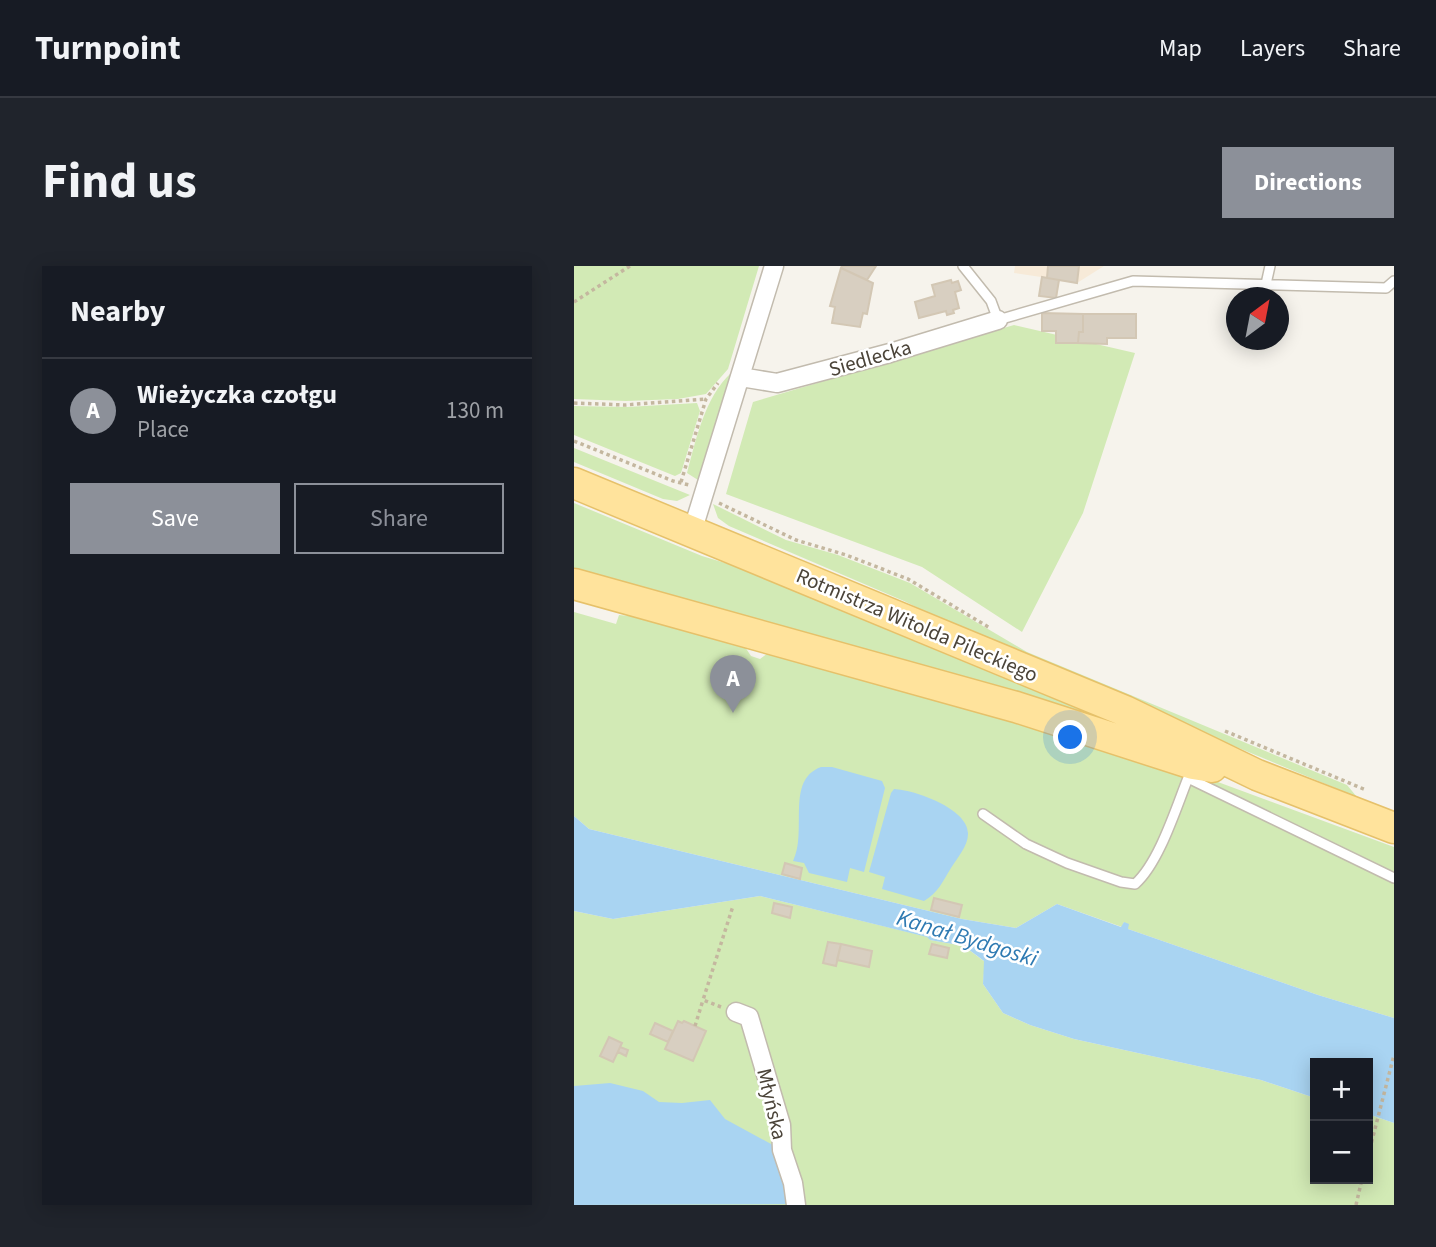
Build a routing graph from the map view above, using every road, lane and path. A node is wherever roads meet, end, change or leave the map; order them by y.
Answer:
1 (630, 266) edge
2 (774, 266) edge
3 (963, 266) edge
4 (1270, 266) edge
5 (1394, 281) edge
6 (1266, 284) junction
7 (574, 303) edge
8 (998, 320) junction
9 (742, 373) junction
10 (706, 399) junction
11 (574, 403) edge
12 (574, 441) edge
13 (681, 482) junction
14 (574, 483) edge
15 (695, 487) dead end
16 (713, 500) dead end
17 (744, 516) dead end
18 (692, 532) junction
19 (574, 584) edge
20 (1190, 771) junction
21 (1257, 775) junction
22 (984, 814) dead end
23 (1394, 828) edge
24 (1394, 878) edge
25 (733, 906) dead end
26 (704, 1000) junction
27 (736, 1012) joint
28 (695, 1026) dead end
29 (1394, 1055) edge
30 (1373, 1137) edge
31 (1361, 1184) edge
32 (796, 1205) edge
33 (1356, 1205) edge

1 - 7 path
2 - 9 street
3 - 8 lane
4 - 6 lane
5 - 6 lane
6 - 8 lane
8 - 9 street, Siedlecka
9 - 10 path
9 - 18 street
10 - 11 path
10 - 13 path
12 - 13 path
13 - 15 path
14 - 18 main road, Rotmistrza Witolda Pileckiego
16 - 17 path
18 - 21 main road, Rotmistrza Witolda Pileckiego
19 - 20 main road, Rotmistrza Witolda Pileckiego
20 - 21 main road, Rotmistrza Witolda Pileckiego
20 - 22 lane
20 - 24 lane
21 - 23 main road, Rotmistrza Witolda Pileckiego
25 - 26 path
26 - 27 path
26 - 28 path
27 - 32 street, Młyńska
29 - 30 path
31 - 33 path

